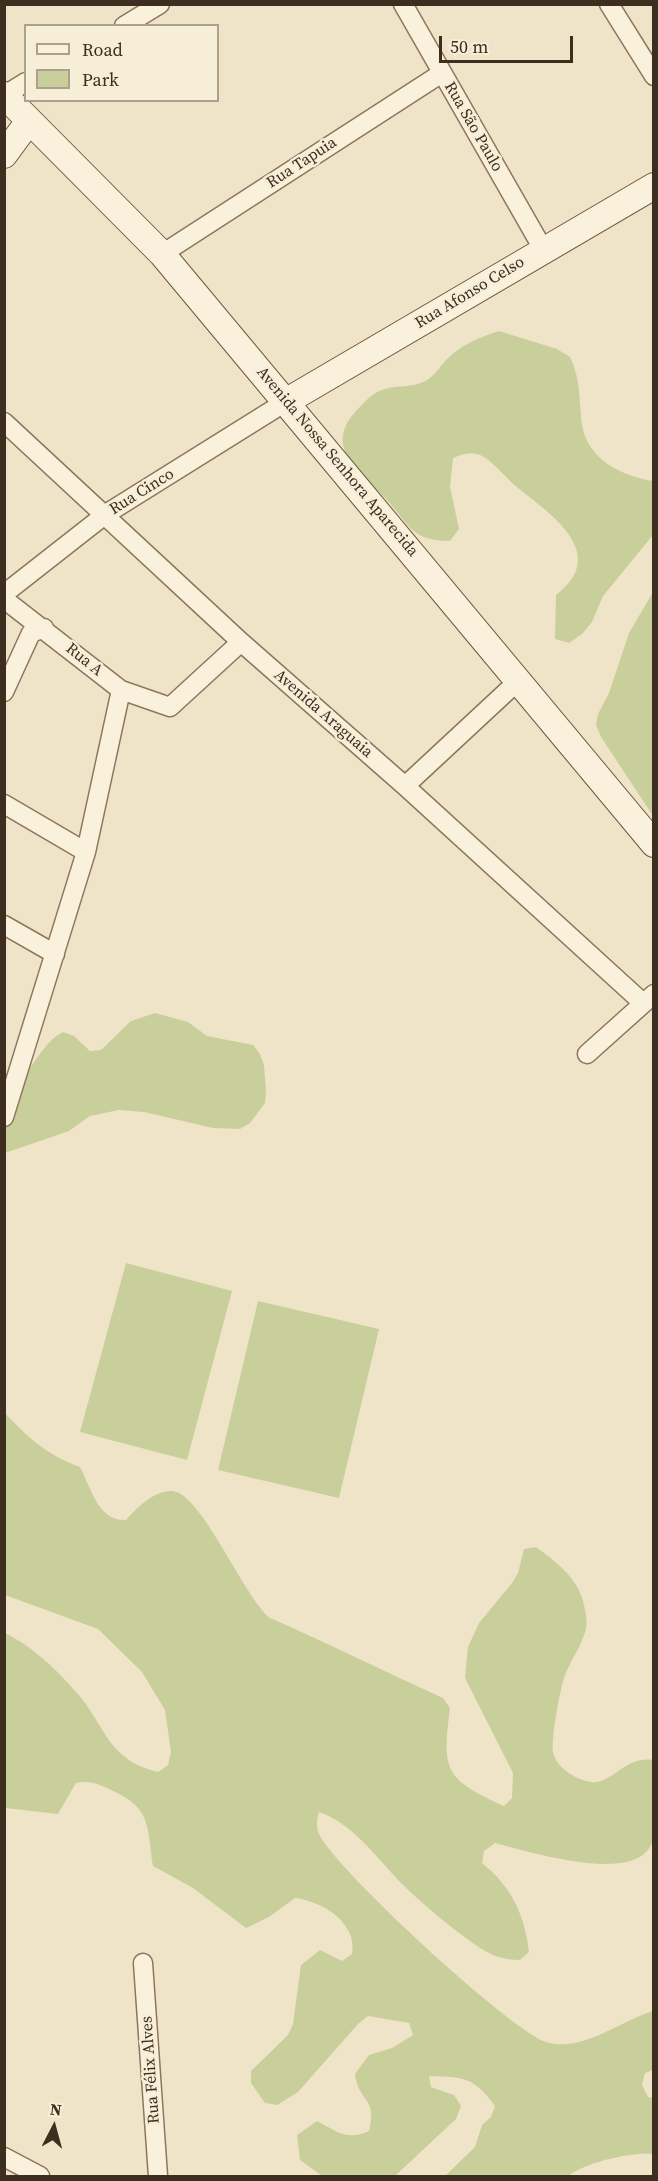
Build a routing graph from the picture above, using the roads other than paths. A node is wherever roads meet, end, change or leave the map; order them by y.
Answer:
1 (160, 4) edge
2 (403, 4) edge
3 (609, 4) edge
4 (127, 24) edge
5 (442, 73) junction
6 (654, 76) edge
7 (24, 83) edge
8 (4, 95) edge
9 (29, 121) junction
10 (4, 155) edge
11 (654, 186) edge
12 (543, 249) junction
13 (162, 254) junction
14 (287, 401) junction
15 (4, 422) edge
16 (106, 514) junction
17 (4, 594) edge
18 (4, 599) edge
19 (44, 628) junction
20 (241, 642) junction
21 (518, 681) junction
22 (121, 690) junction
23 (4, 692) edge
24 (405, 786) junction
25 (4, 804) edge
26 (654, 844) edge
27 (86, 852) junction
28 (4, 925) edge
29 (55, 954) junction
30 (648, 999) edge
31 (587, 1054) dead end
32 (4, 1117) edge
33 (143, 1964) dead end
34 (4, 2157) edge
35 (40, 2176) edge
36 (158, 2176) edge

1 - 4 street
2 - 5 street, Rua São Paulo
3 - 6 street
5 - 12 street, Rua São Paulo
5 - 13 street, Rua Tapuia
7 - 8 street
8 - 9 street, Avenida Nossa Senhora Aparecida
9 - 10 street
9 - 13 street, Avenida Nossa Senhora Aparecida
11 - 12 street, Rua Afonso Celso
12 - 14 street, Rua Afonso Celso
13 - 14 street, Avenida Nossa Senhora Aparecida
14 - 16 street, Rua Cinco
14 - 21 street, Avenida Nossa Senhora Aparecida
15 - 16 street, Avenida Araguaia
16 - 17 street, Rua Cinco
16 - 20 street, Avenida Araguaia
18 - 19 street, Rua A
19 - 22 street, Rua A
19 - 23 street
20 - 22 street, Rua A
20 - 24 street, Avenida Araguaia
21 - 24 street
21 - 26 street, Avenida Nossa Senhora Aparecida
22 - 27 street
24 - 30 street, Avenida Araguaia
25 - 27 street
27 - 29 street
28 - 29 street
29 - 32 street
30 - 31 street
33 - 36 street, Rua Félix Alves
34 - 35 street

